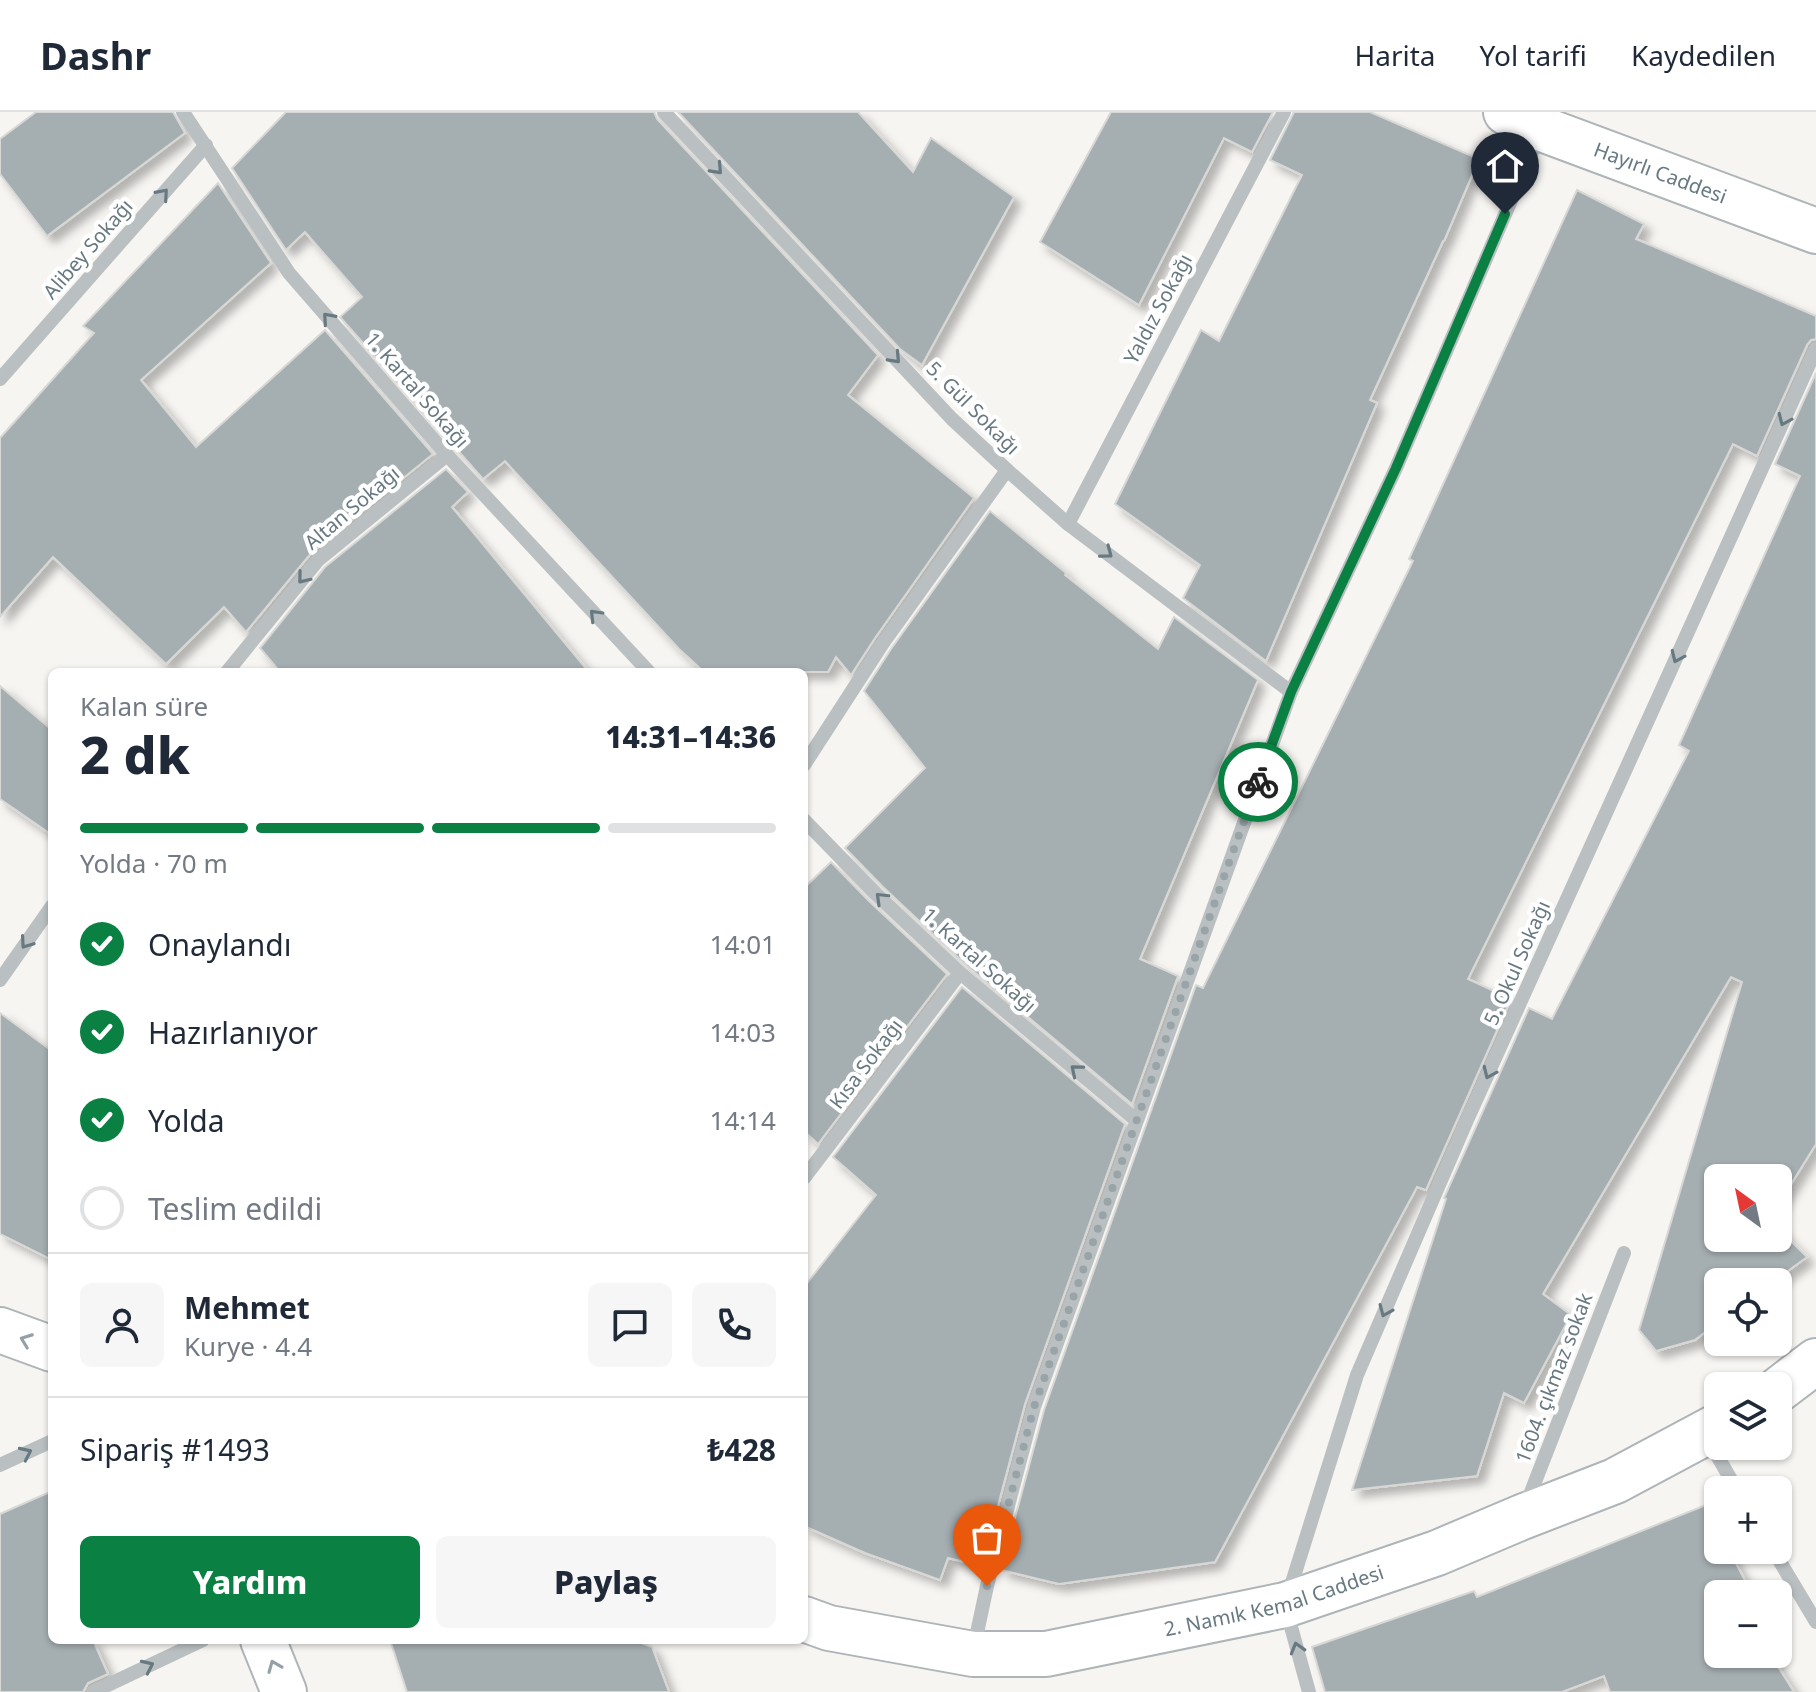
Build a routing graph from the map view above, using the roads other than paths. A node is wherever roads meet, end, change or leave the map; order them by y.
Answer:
1 (183, 112) edge
2 (664, 112) edge
3 (1284, 112) edge
4 (1524, 121) edge
5 (206, 145) junction
6 (1816, 231) edge
7 (1816, 349) edge
8 (0, 379) edge
9 (447, 455) junction
10 (1007, 470) junction
11 (1068, 524) junction
12 (230, 668) edge
13 (645, 668) edge
14 (1291, 692) junction
15 (808, 759) edge
16 (808, 824) edge
17 (48, 912) edge
18 (960, 973) junction
19 (0, 980) edge
20 (1136, 1120) junction
21 (808, 1173) edge
22 (1624, 1253) dead end
23 (0, 1330) edge
24 (48, 1348) edge
25 (1816, 1361) edge
26 (1792, 1379) edge
27 (1704, 1434) edge
28 (48, 1443) edge
29 (0, 1465) edge
30 (1522, 1517) junction
31 (1781, 1564) edge
32 (1285, 1605) junction
33 (808, 1620) edge
34 (1816, 1622) edge
35 (195, 1644) edge
36 (265, 1644) edge
37 (973, 1654) junction
38 (93, 1692) edge
39 (284, 1692) edge
40 (1309, 1692) edge

1 - 5 street, 1. Kartal Sokağı
2 -> 10 street, 5. Gül Sokağı
3 - 11 street, Yaldız Sokağı
4 - 6 main road, Hayırlı Caddesi
4 - 14 street
8 -> 5 street, Alibey Sokağı
9 -> 5 street, 1. Kartal Sokağı
7 -> 32 street, 5. Okul Sokağı
9 -> 12 street, Altan Sokağı
13 -> 9 street, 1. Kartal Sokağı
10 - 11 street, 5. Gül Sokağı
10 - 15 street
11 -> 14 street, 5. Gül Sokağı
14 - 20 street
18 -> 16 street, 1. Kartal Sokağı
17 -> 19 street
20 -> 18 street, 1. Kartal Sokağı
18 - 21 street, Kısa Sokağı
20 - 37 street
22 - 30 street, 1604. çıkmaz sokak
24 -> 23 main road
25 - 26 main road
27 - 30 main road, 2. Namık Kemal Caddesi
29 -> 28 street
30 - 32 main road, 2. Namık Kemal Caddesi
31 - 34 street
32 - 37 main road, 2. Namık Kemal Caddesi
40 -> 32 street
33 - 37 main road, 2. Namık Kemal Caddesi
38 -> 35 street
39 -> 36 main road

